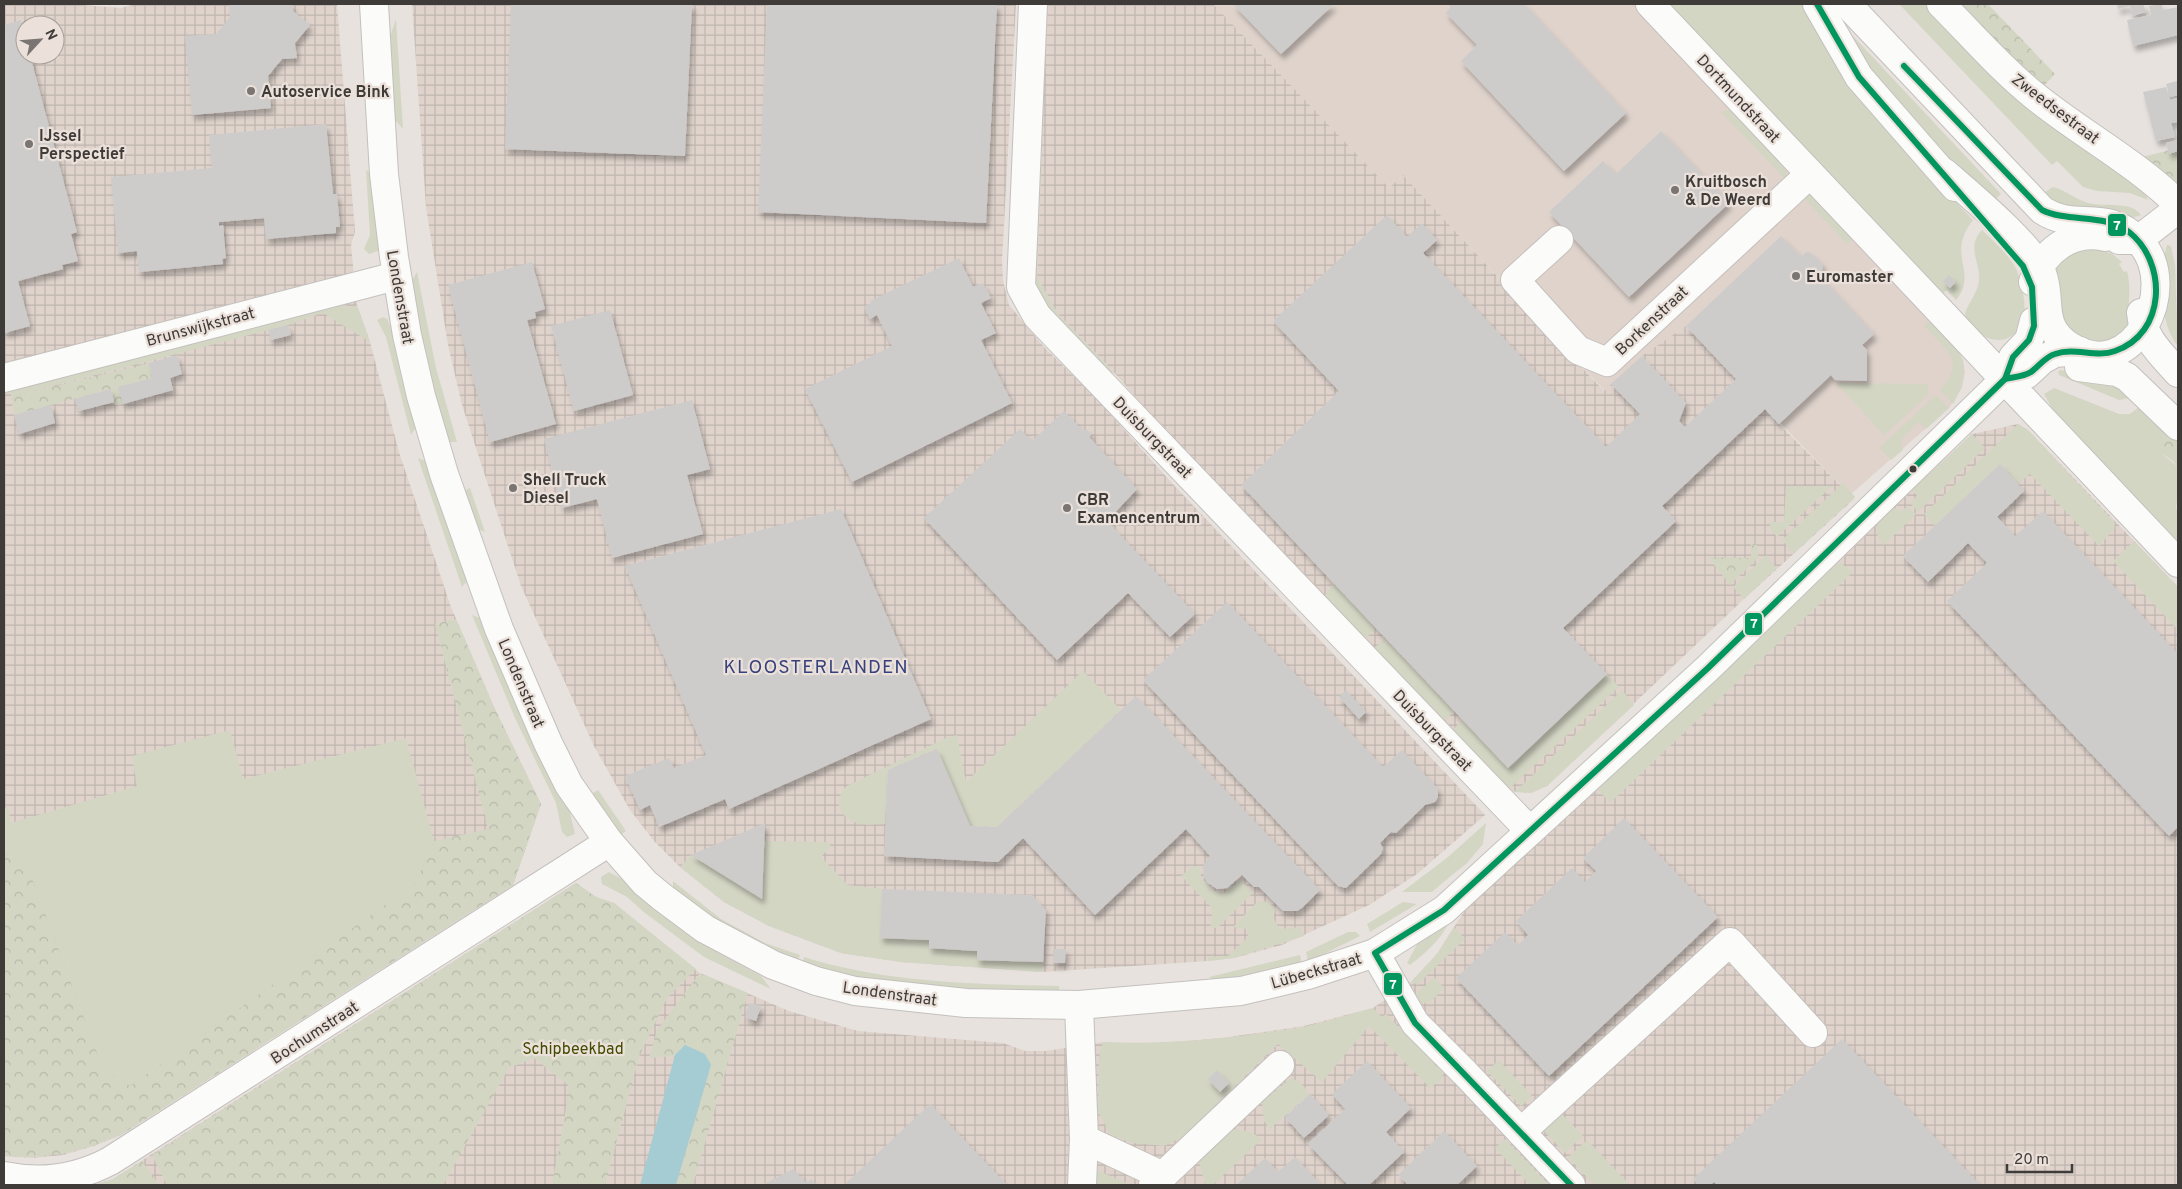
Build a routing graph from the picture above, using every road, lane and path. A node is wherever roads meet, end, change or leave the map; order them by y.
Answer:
1 (374, 4) edge
2 (1033, 4) edge
3 (1650, 4) edge
4 (1817, 4) edge
5 (1847, 4) edge
6 (1941, 4) edge
7 (1810, 174) junction
8 (2178, 204) edge
9 (2178, 209) edge
10 (2076, 229) junction
11 (2110, 239) junction
12 (1559, 240) dead end
13 (2138, 240) junction
14 (396, 276) junction
15 (2036, 277) junction
16 (2150, 318) junction
17 (2034, 321) junction
18 (2178, 354) edge
19 (2086, 357) junction
20 (2178, 372) edge
21 (4, 378) edge
22 (2004, 379) junction
23 (2178, 415) edge
24 (2178, 426) edge
25 (2178, 563) edge
26 (1530, 831) junction
27 (609, 842) junction
28 (1375, 953) junction
29 (1079, 1005) junction
30 (1813, 1033) dead end
31 (1280, 1065) dead end
32 (1521, 1132) junction
33 (1084, 1139) junction
34 (4, 1176) edge
35 (1158, 1180) edge
36 (1082, 1185) edge
37 (1570, 1185) edge

1 - 14 street, Londenstraat
2 - 26 street, Duisburgstraat
3 - 7 street, Dortmundstraat
4 - 15 street
5 - 10 street
6 - 8 street, Zweedsestraat
7 - 12 street, Borkenstraat
7 - 22 street, Dortmundstraat
9 - 13 street
10 - 11 street
10 - 13 street
10 - 15 street
11 - 13 street
11 - 16 street
13 - 16 street
14 - 21 street, Brunswijkstraat
14 - 27 street, Londenstraat
15 - 17 street
15 - 19 street
16 - 18 street
16 - 19 street
16 - 20 street
17 - 19 street
17 - 22 street, Lübeckstraat
19 - 22 street
19 - 23 street
19 - 24 street
22 - 25 street, Dortmundstraat
22 - 26 street, Lübeckstraat
26 - 28 street, Lübeckstraat
27 - 29 street, Londenstraat
27 - 34 street, Bochumstraat
28 - 29 street, Lübeckstraat
28 - 32 street
29 - 33 street
30 - 32 street
31 - 35 street
32 - 37 street
33 - 35 street
33 - 36 street

